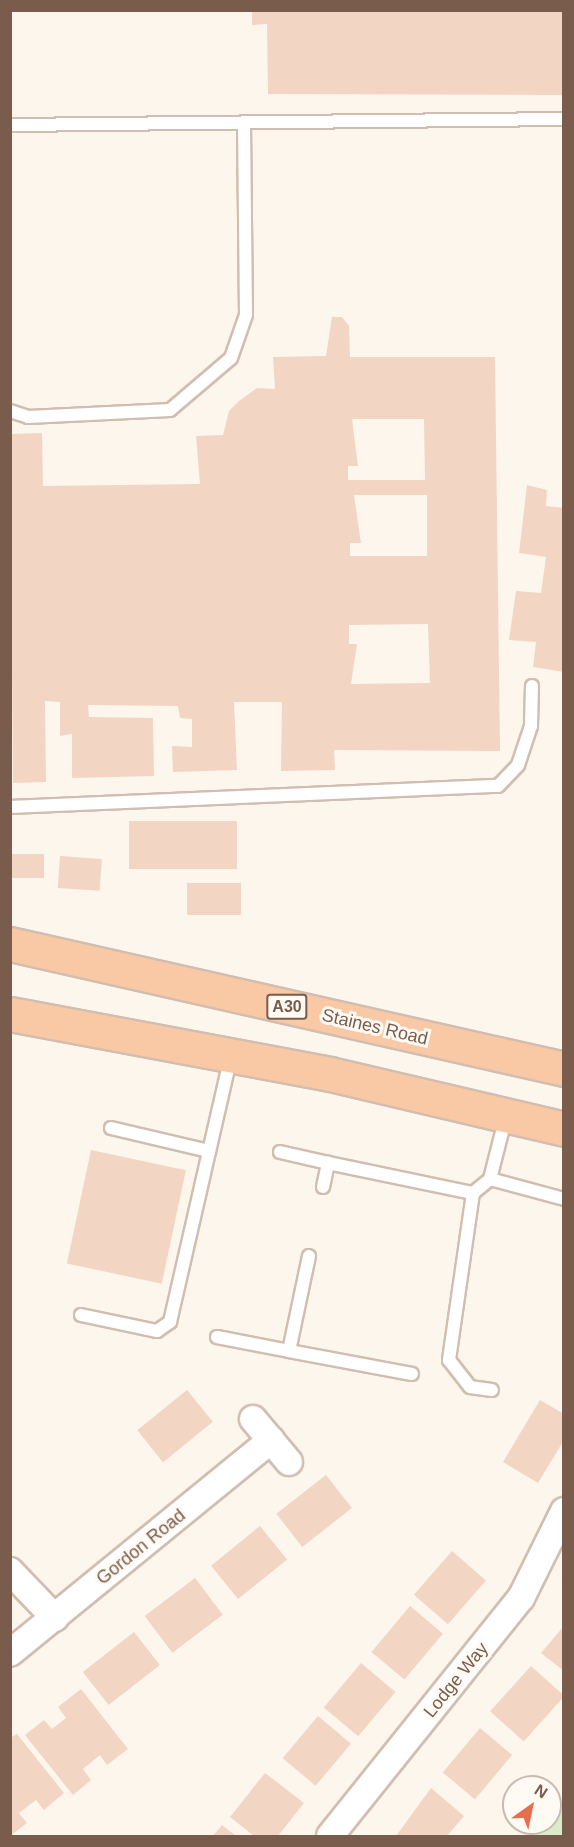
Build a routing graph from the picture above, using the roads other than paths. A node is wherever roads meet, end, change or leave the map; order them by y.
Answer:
1 (564, 119) edge
2 (244, 124) junction
3 (10, 125) edge
4 (10, 411) edge
5 (532, 686) dead end
6 (10, 807) edge
7 (10, 944) edge
8 (10, 1014) edge
9 (231, 1055) junction
10 (564, 1069) edge
11 (506, 1115) junction
12 (111, 1128) dead end
13 (564, 1129) edge
14 (209, 1151) junction
15 (280, 1152) dead end
16 (328, 1163) junction
17 (490, 1179) junction
18 (323, 1187) dead end
19 (472, 1193) junction
20 (564, 1199) edge
21 (309, 1256) dead end
22 (81, 1316) dead end
23 (217, 1336) dead end
24 (289, 1351) junction
25 (412, 1374) dead end
26 (492, 1390) dead end
27 (253, 1419) dead end
28 (271, 1440) junction
29 (289, 1461) dead end
30 (564, 1511) edge
31 (10, 1571) edge
32 (55, 1618) junction
33 (10, 1653) edge
34 (330, 1836) edge

1 - 2 lane
2 - 3 lane
2 - 4 lane
5 - 6 lane
7 - 10 highway, Staines Road / A30
8 - 9 highway
9 - 11 highway
9 - 14 lane
11 - 13 highway
11 - 17 lane
12 - 14 lane
14 - 22 lane
15 - 16 lane
16 - 18 lane
16 - 19 lane
17 - 19 lane
17 - 20 lane
19 - 26 lane
21 - 24 lane
23 - 24 lane
24 - 25 lane
27 - 28 street
28 - 29 street
28 - 32 street, Gordon Road
30 - 34 street, Lodge Way
31 - 32 street
32 - 33 street, Gordon Road

